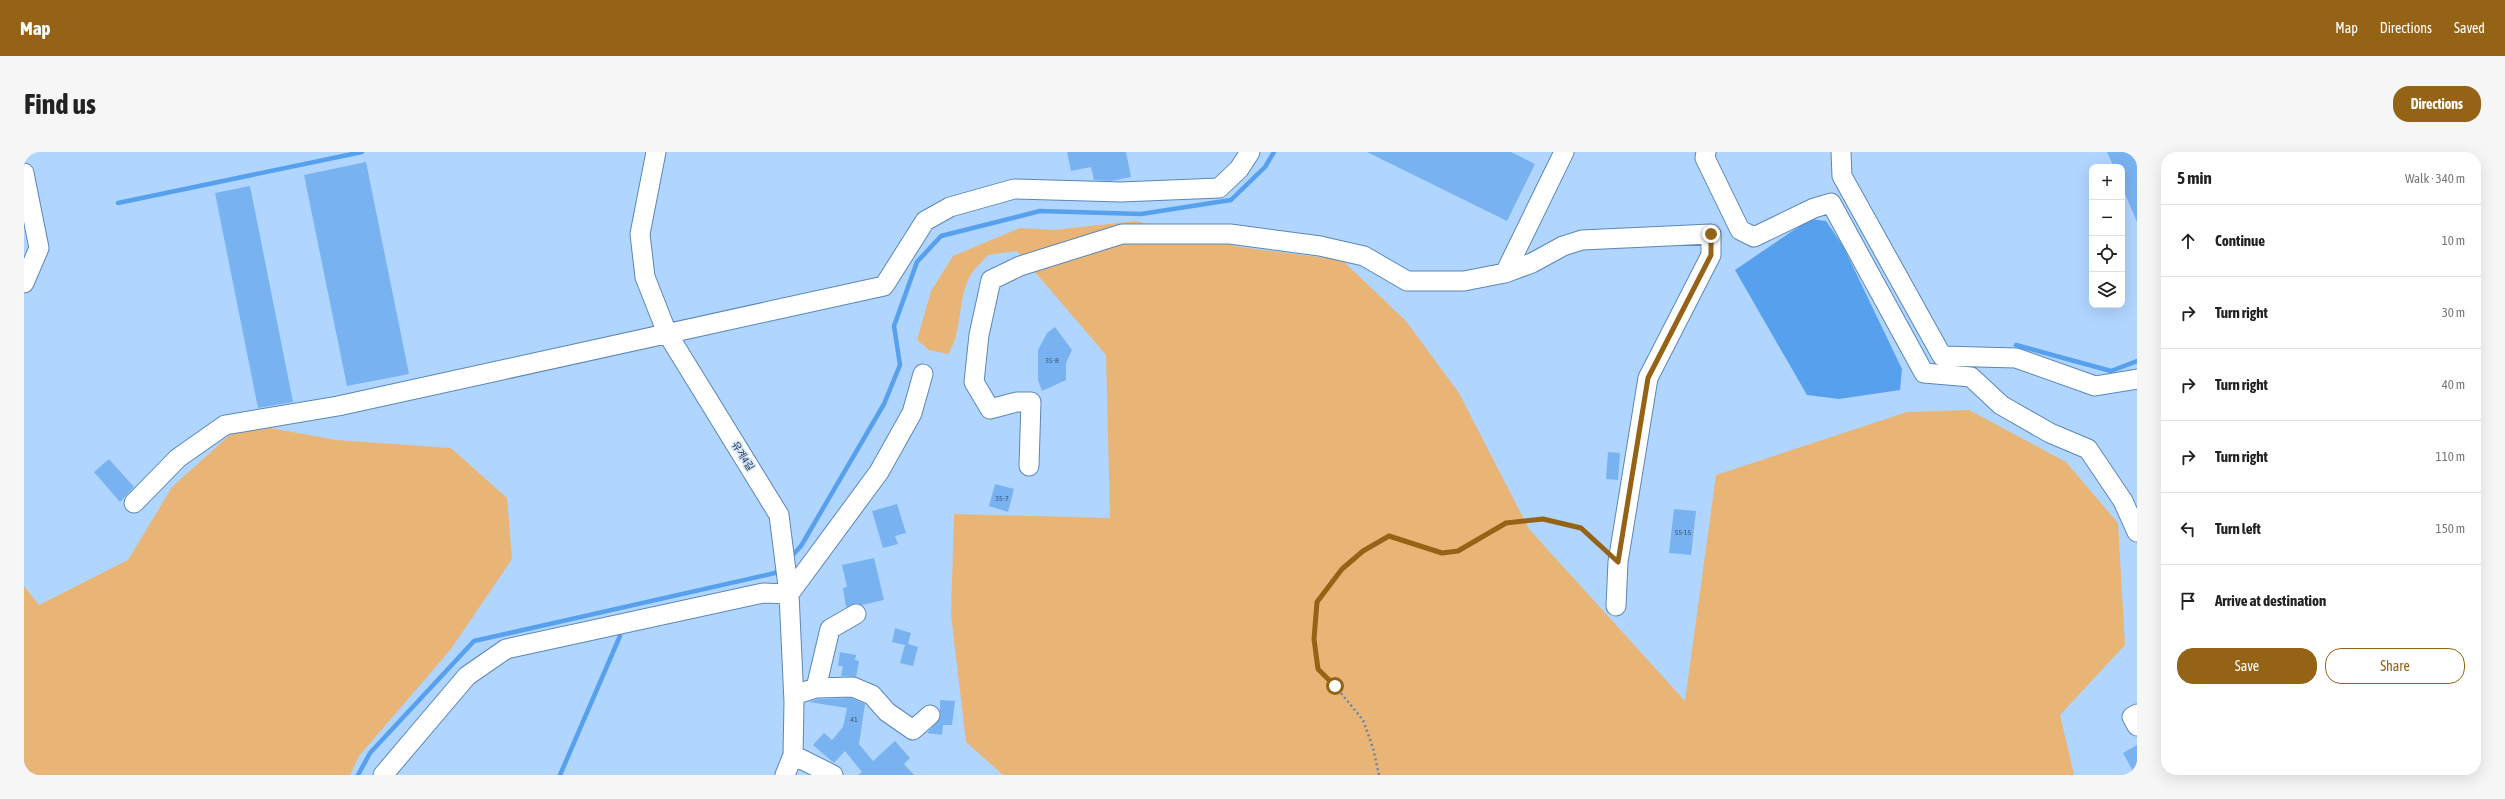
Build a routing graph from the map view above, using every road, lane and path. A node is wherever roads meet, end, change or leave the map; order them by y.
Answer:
1 (656, 152) edge
2 (1250, 152) edge
3 (1564, 152) edge
4 (1706, 152) edge
5 (1841, 152) edge
6 (24, 173) edge
7 (1505, 272) junction
8 (24, 283) edge
9 (667, 333) junction
10 (923, 374) dead end
11 (2137, 379) edge
12 (1029, 466) dead end
13 (134, 503) dead end
14 (2137, 532) edge
15 (1618, 562) junction
16 (789, 594) junction
17 (1616, 606) dead end
18 (856, 614) dead end
19 (816, 688) junction
20 (794, 695) junction
21 (2137, 714) edge
22 (930, 715) dead end
23 (2137, 726) edge
24 (793, 756) junction
25 (383, 775) edge
26 (785, 775) edge
27 (833, 775) edge
28 (1379, 775) edge

1 - 9 street, 유계4길
2 - 9 street
3 - 7 street
4 - 14 street
5 - 11 street
6 - 8 street
7 - 12 street
7 - 15 street
9 - 13 street
9 - 16 street, 유계4길
10 - 16 street
15 - 17 street
15 - 28 path
16 - 20 street, 유계4길
16 - 25 street
18 - 19 street
19 - 20 street
19 - 22 street
20 - 24 street, 유계4길
21 - 23 street
24 - 26 street, 유계4길
24 - 27 street

